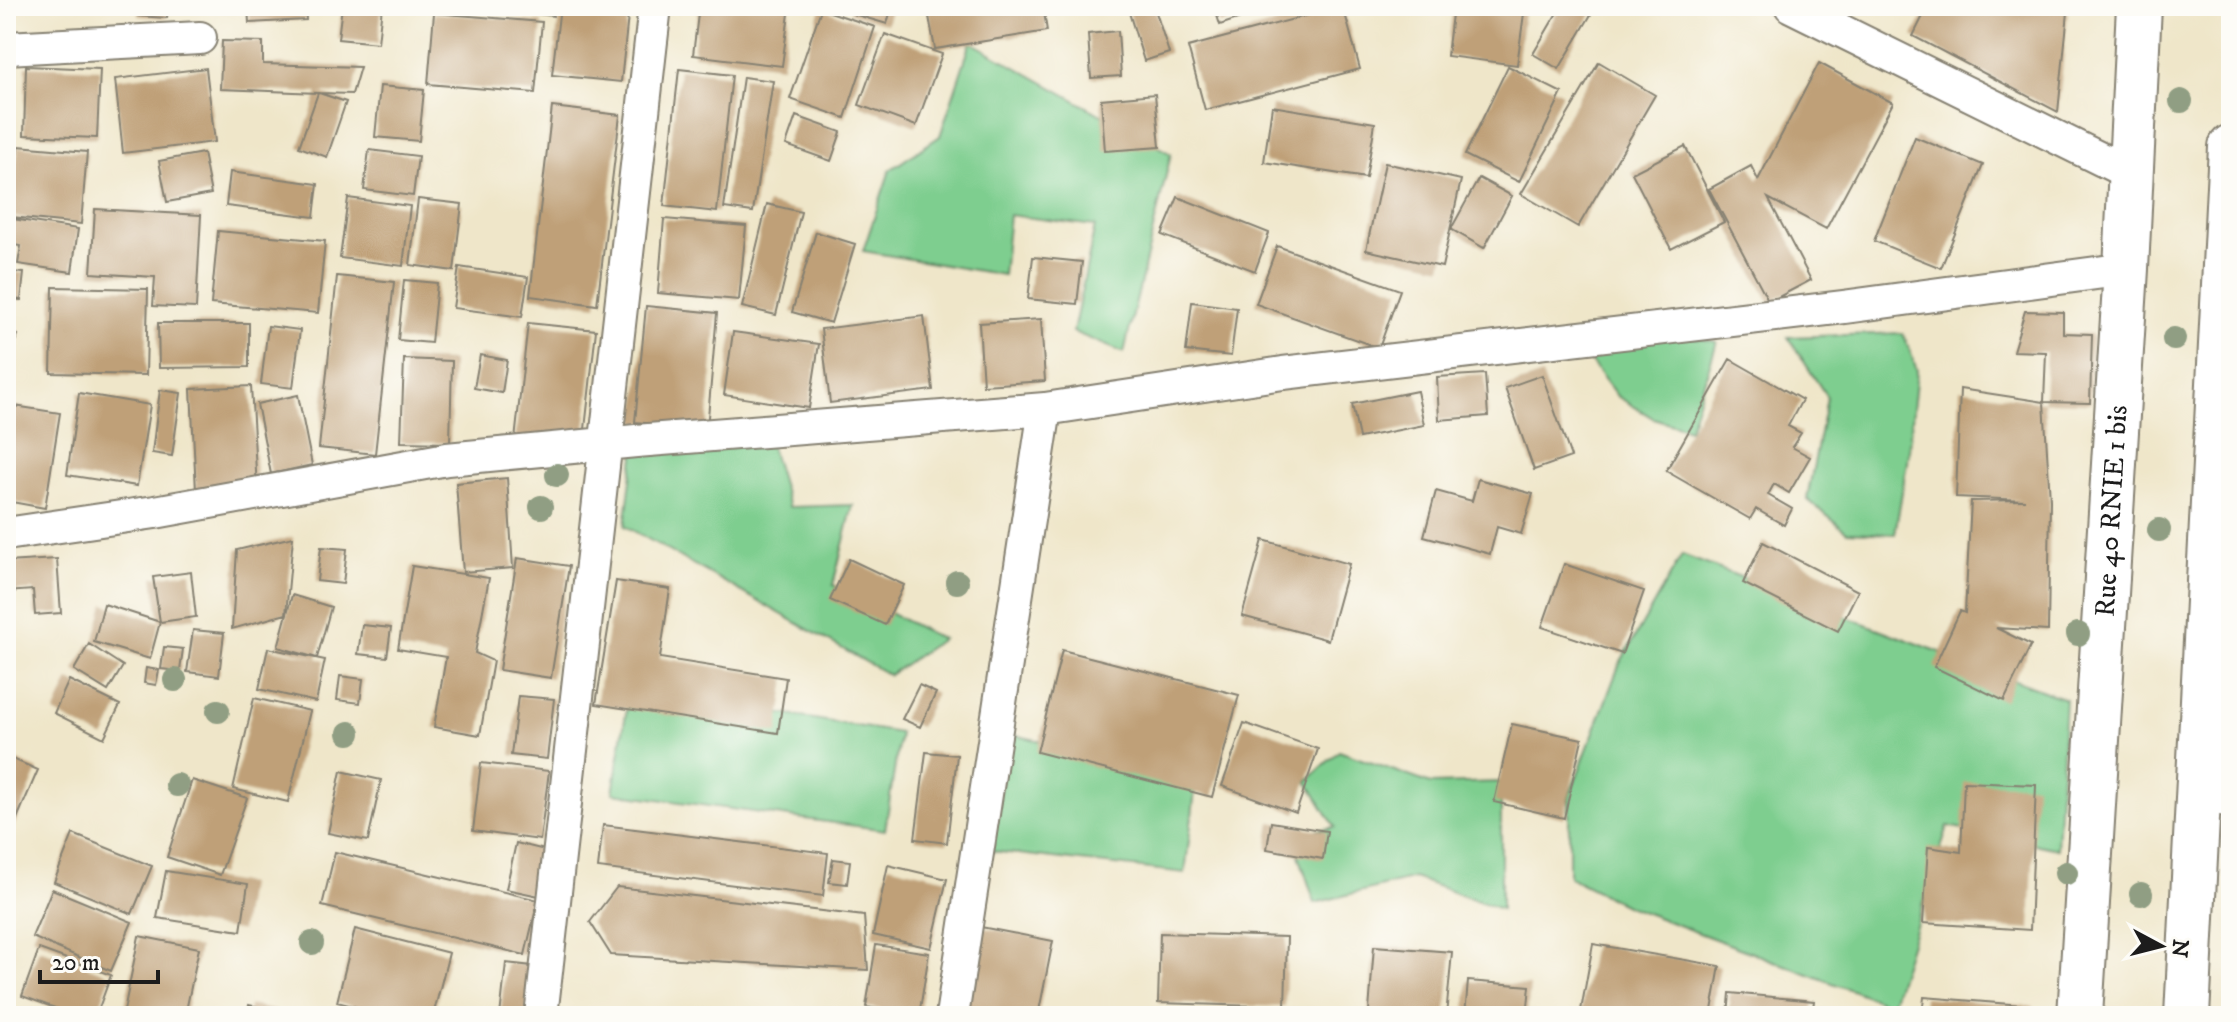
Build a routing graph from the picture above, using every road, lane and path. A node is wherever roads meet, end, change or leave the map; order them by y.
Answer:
1 (655, 6) edge
2 (1791, 6) edge
3 (2139, 6) edge
4 (200, 38) dead end
5 (6, 48) edge
6 (2231, 147) edge
7 (2131, 174) junction
8 (2126, 269) junction
9 (1045, 409) junction
10 (605, 443) junction
11 (6, 534) edge
12 (2215, 798) edge
13 (541, 1016) edge
14 (952, 1016) edge
15 (2080, 1016) edge
16 (2187, 1016) edge

1 - 10 street
2 - 7 street
3 - 7 main road, Rue 40 RNIE 1 bis
4 - 5 street
6 - 12 main road
7 - 8 main road, Rue 40 RNIE 1 bis
8 - 9 street
8 - 15 main road, Rue 40 RNIE 1 bis
9 - 10 street
9 - 14 street
10 - 11 street
10 - 13 street
12 - 16 main road

